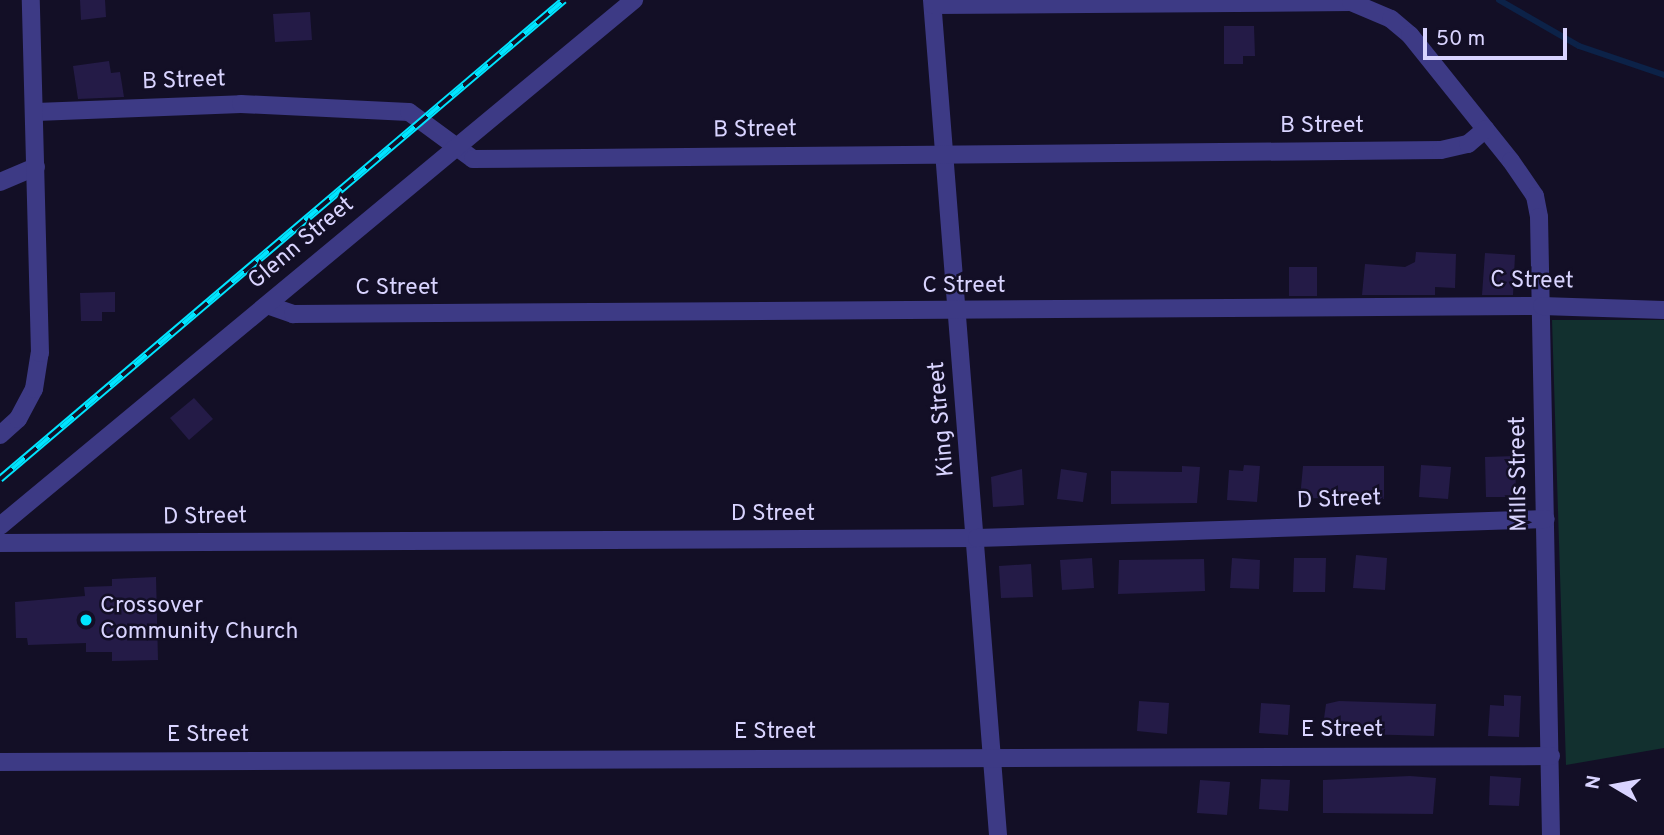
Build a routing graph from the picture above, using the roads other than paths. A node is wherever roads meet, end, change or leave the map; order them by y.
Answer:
1 (31, 0) edge
2 (634, 0) edge
3 (932, 3) edge
4 (36, 112) junction
5 (1486, 129) junction
6 (453, 150) junction
7 (948, 154) junction
8 (36, 167) junction
9 (0, 182) edge
10 (267, 305) junction
11 (1542, 306) junction
12 (1664, 310) edge
13 (959, 311) junction
14 (0, 435) edge
15 (1546, 519) junction
16 (0, 526) edge
17 (977, 538) junction
18 (0, 543) edge
19 (992, 756) junction
20 (1550, 756) junction
21 (0, 762) edge
22 (998, 835) edge
23 (1551, 835) edge

1 - 4 street
2 - 6 street, Glenn Street
3 - 5 street, Mills Street
3 - 7 street, King Street
4 - 6 street, B Street
4 - 8 street
5 - 7 street, B Street
5 - 11 street, Mills Street
6 - 7 street, B Street
6 - 10 street, Glenn Street
7 - 13 street, King Street
8 - 9 street
8 - 14 street
10 - 13 street, C Street
10 - 16 street, Glenn Street
11 - 12 street, C Street
11 - 13 street, C Street
11 - 15 street, Mills Street
13 - 17 street, King Street
15 - 17 street, D Street
15 - 20 street, Mills Street
17 - 18 street, D Street
17 - 19 street, King Street
19 - 20 street, E Street
19 - 21 street, E Street
19 - 22 street, King Street
20 - 23 street, Mills Street

